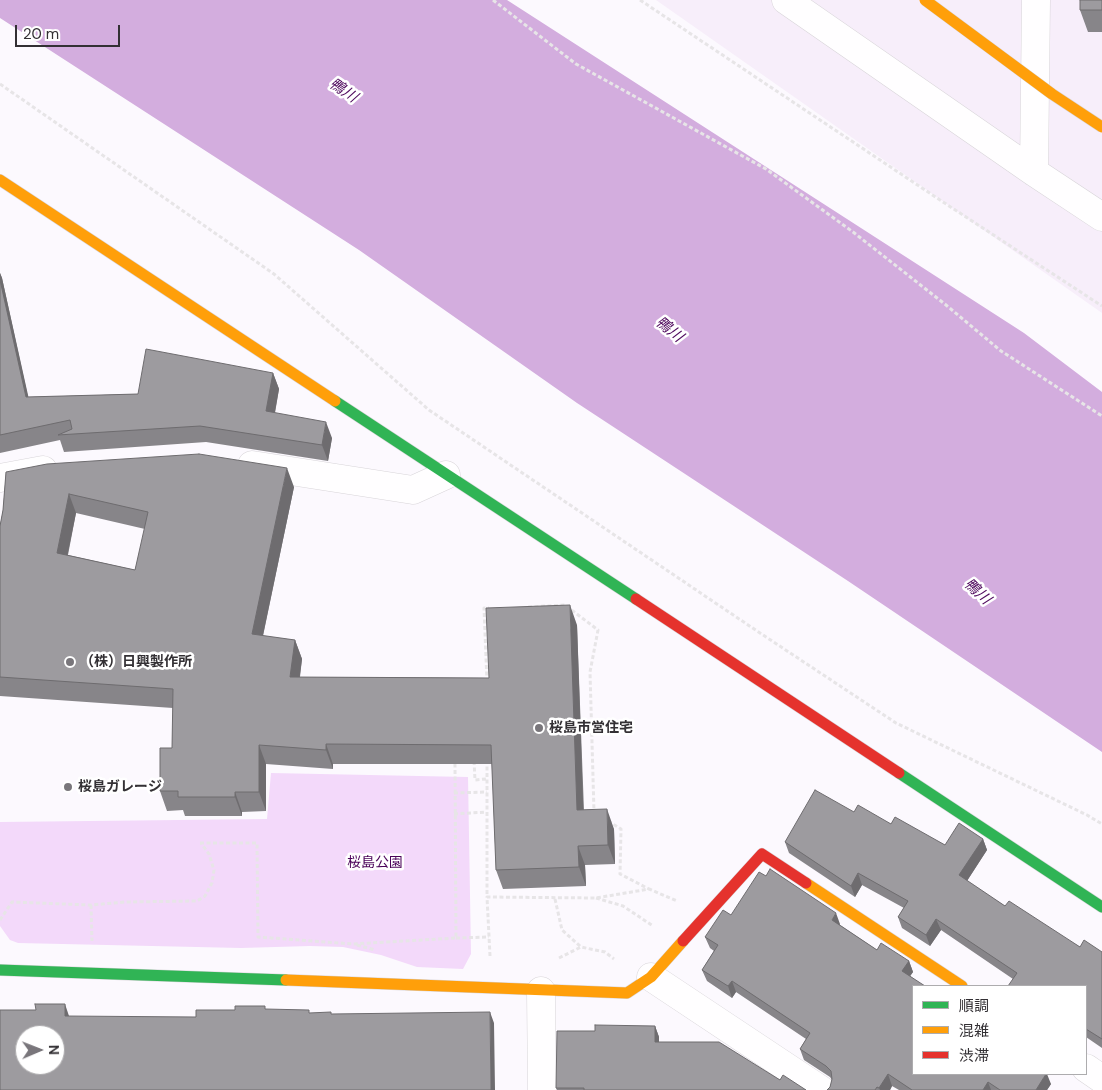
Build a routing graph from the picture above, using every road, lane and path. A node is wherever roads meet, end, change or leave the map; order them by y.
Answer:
1 (493, 0) edge
2 (640, 0) edge
3 (786, 0) edge
4 (925, 0) edge
5 (1036, 0) edge
6 (0, 84) edge
7 (1102, 127) edge
8 (1034, 172) junction
9 (0, 180) edge
10 (1102, 217) edge
11 (1102, 306) edge
12 (1102, 416) edge
13 (227, 461) edge
14 (72, 467) edge
15 (446, 475) junction
16 (0, 478) edge
17 (520, 607) edge
18 (493, 608) edge
19 (487, 686) edge
20 (474, 751) edge
21 (487, 752) edge
22 (455, 756) edge
23 (486, 779) junction
24 (487, 792) junction
25 (454, 793) junction
26 (486, 812) junction
27 (454, 814) junction
28 (594, 816) edge
29 (603, 819) edge
30 (1102, 824) edge
31 (649, 889) junction
32 (487, 897) junction
33 (555, 898) junction
34 (596, 898) junction
35 (91, 905) junction
36 (1102, 907) edge
37 (0, 920) edge
38 (693, 930) junction
39 (456, 938) junction
40 (489, 938) junction
41 (92, 945) dead end
42 (581, 947) dead end
43 (0, 970) edge
44 (651, 977) junction
45 (960, 985) edge
46 (492, 989) junction
47 (541, 991) junction
48 (1087, 1069) edge
49 (1102, 1079) edge
50 (542, 1090) edge
51 (821, 1090) edge

1 - 12 path
2 - 11 path
3 - 8 street
4 - 7 main road, bridge
5 - 8 street
6 - 30 path
8 - 10 street
9 - 15 main road
13 - 15 street
14 - 16 street
15 - 36 main road
17 - 28 path
18 - 19 path
20 - 23 path
21 - 23 path
22 - 25 path
23 - 24 path
24 - 25 path
24 - 26 path
25 - 27 path
26 - 27 path
26 - 32 path
27 - 39 path
29 - 31 path
31 - 34 path
31 - 38 path
32 - 33 path
32 - 40 path
33 - 34 path
33 - 42 path
34 - 38 path
35 - 37 path
35 - 39 path
35 - 41 path
38 - 44 main road
38 - 45 main road
39 - 40 path
40 - 46 path
43 - 46 main road
44 - 47 main road
44 - 51 street
46 - 47 main road
47 - 50 street
48 - 49 street

